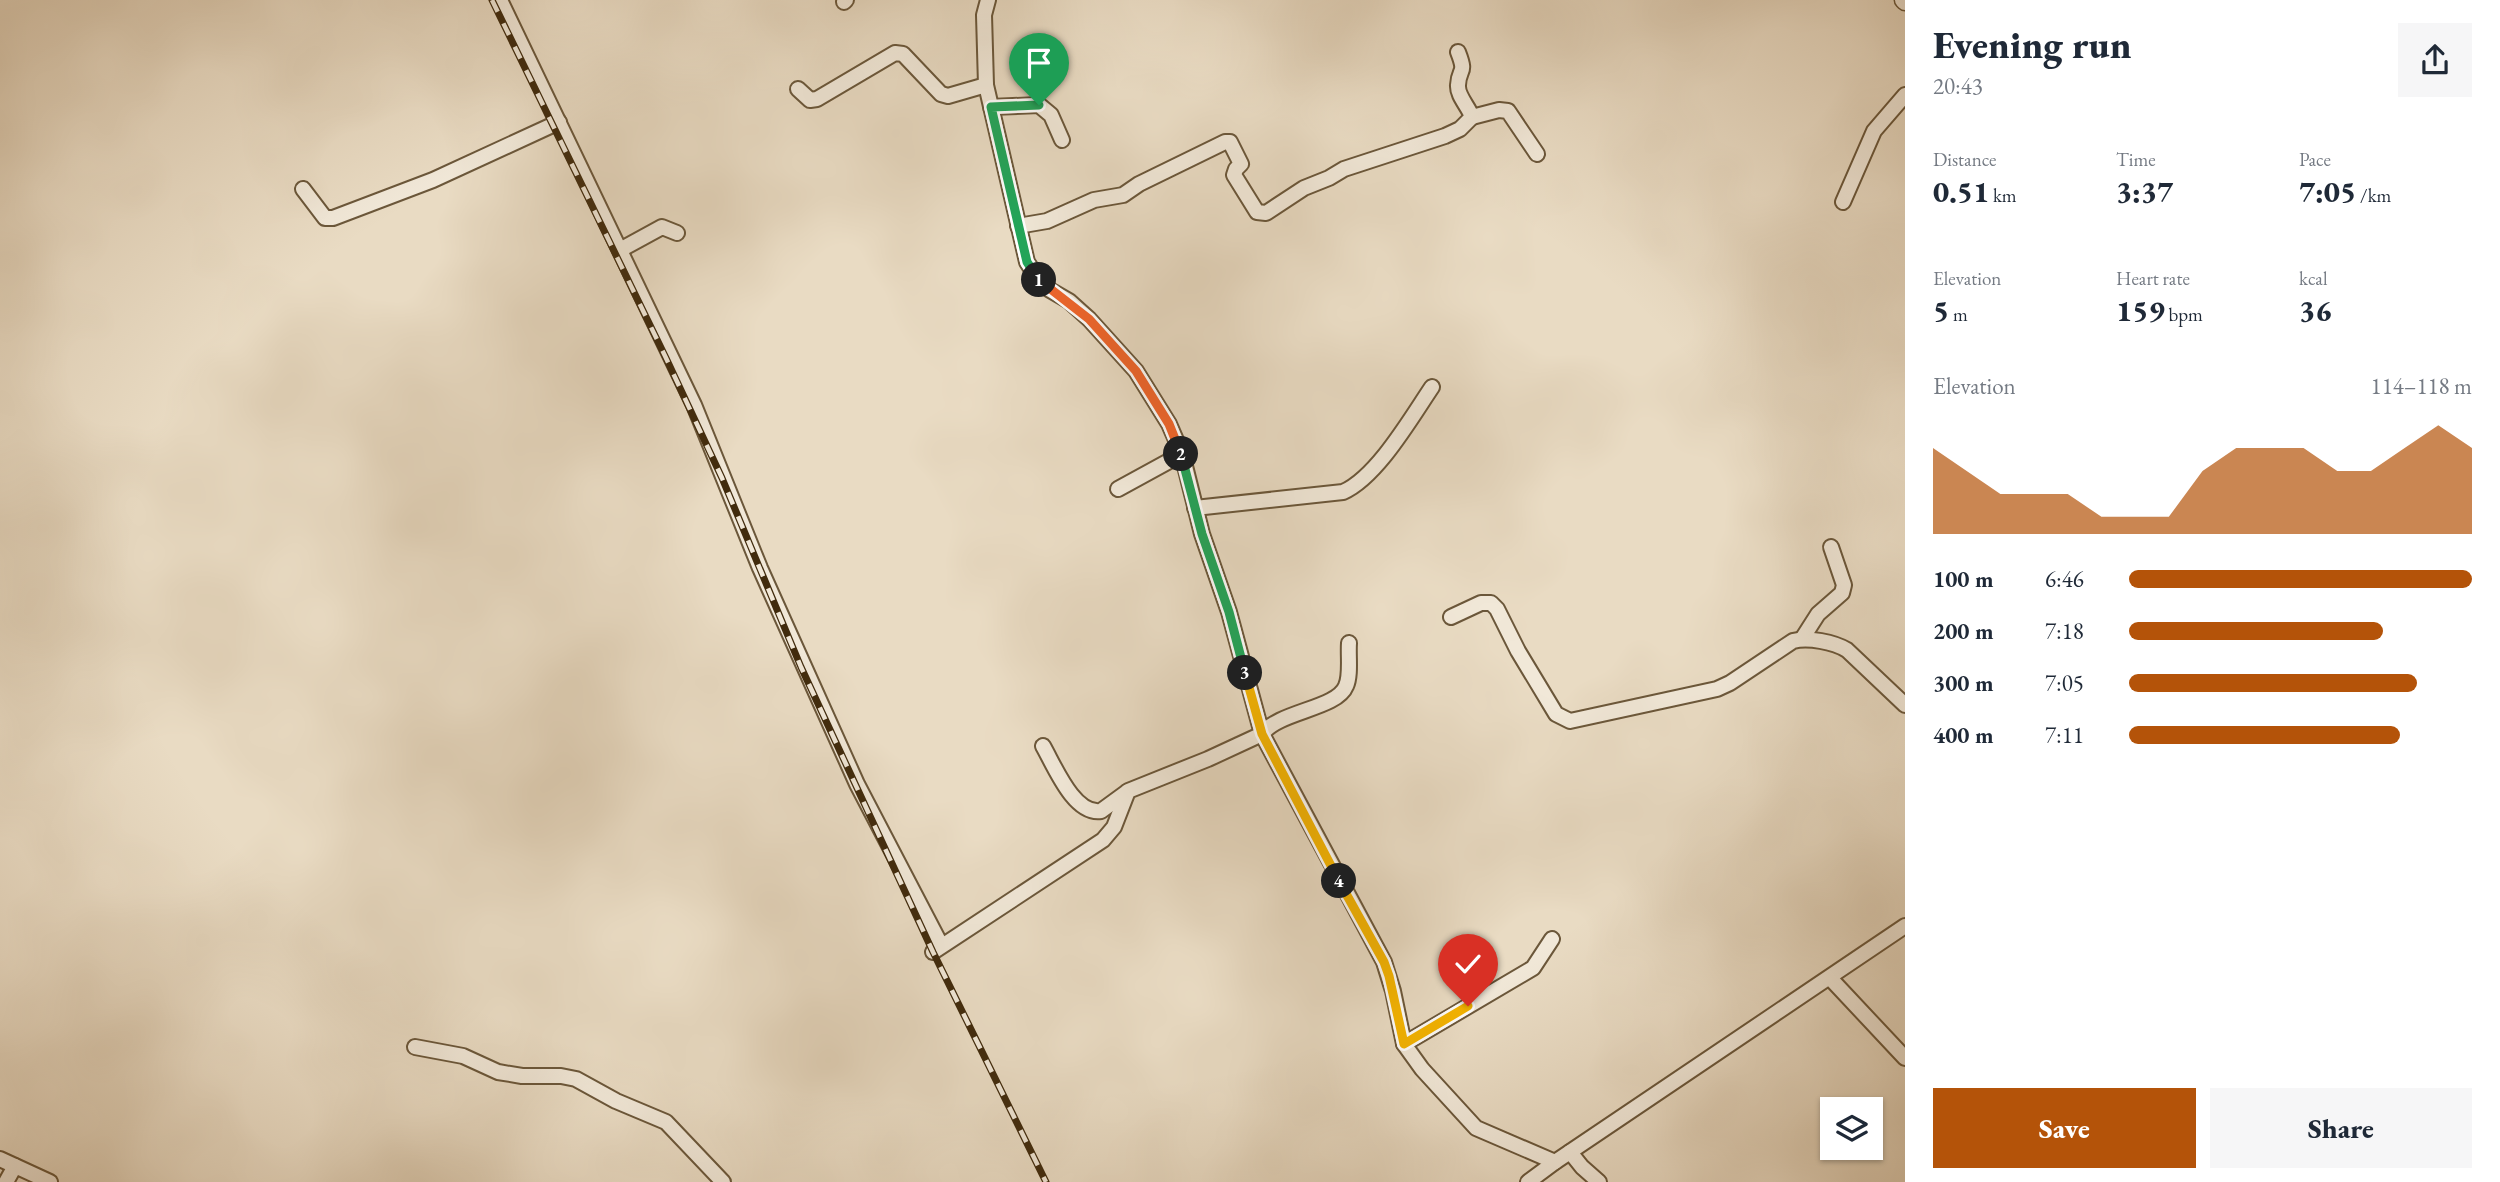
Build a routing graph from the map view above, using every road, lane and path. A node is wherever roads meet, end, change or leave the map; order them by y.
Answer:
1 (500, 0) edge
2 (988, 0) edge
3 (1458, 52) dead end
4 (986, 85) junction
5 (798, 89) dead end
6 (1905, 95) edge
7 (991, 107) junction
8 (1472, 117) junction
9 (559, 122) junction
10 (1062, 140) dead end
11 (1537, 154) dead end
12 (303, 189) dead end
13 (1843, 202) dead end
14 (1018, 226) junction
15 (677, 233) dead end
16 (620, 250) junction
17 (1432, 387) dead end
18 (1182, 454) junction
19 (1118, 489) dead end
20 (1195, 508) junction
21 (1831, 547) dead end
22 (1451, 617) dead end
23 (1802, 639) junction
24 (1349, 643) dead end
25 (1905, 705) edge
26 (1262, 734) junction
27 (1043, 746) dead end
28 (1128, 791) junction
29 (1905, 926) edge
30 (1552, 939) dead end
31 (1830, 978) junction
32 (1404, 1044) junction
33 (415, 1048) dead end
34 (1905, 1058) edge
35 (1570, 1152) junction
36 (0, 1159) edge
37 (1555, 1162) junction
38 (15, 1166) junction
39 (6, 1182) edge
40 (50, 1182) edge
41 (723, 1182) edge
42 (1528, 1182) edge
43 (1599, 1182) edge

1 - 9 street
2 - 4 street
3 - 8 street
4 - 5 street
4 - 7 street
6 - 13 street
7 - 10 street
7 - 14 street
8 - 11 street
8 - 14 street
9 - 12 street
9 - 16 street
14 - 18 street
15 - 16 street
16 - 28 street
17 - 20 street
18 - 19 street
18 - 20 street
20 - 26 street
21 - 23 street
22 - 23 street
23 - 25 street
24 - 26 street
26 - 28 street
26 - 32 street
27 - 28 street
29 - 31 street
30 - 32 street
31 - 34 street
31 - 35 street
32 - 37 street
33 - 41 street
35 - 37 street
35 - 43 street
36 - 38 street
37 - 42 street
38 - 39 street
38 - 40 street

